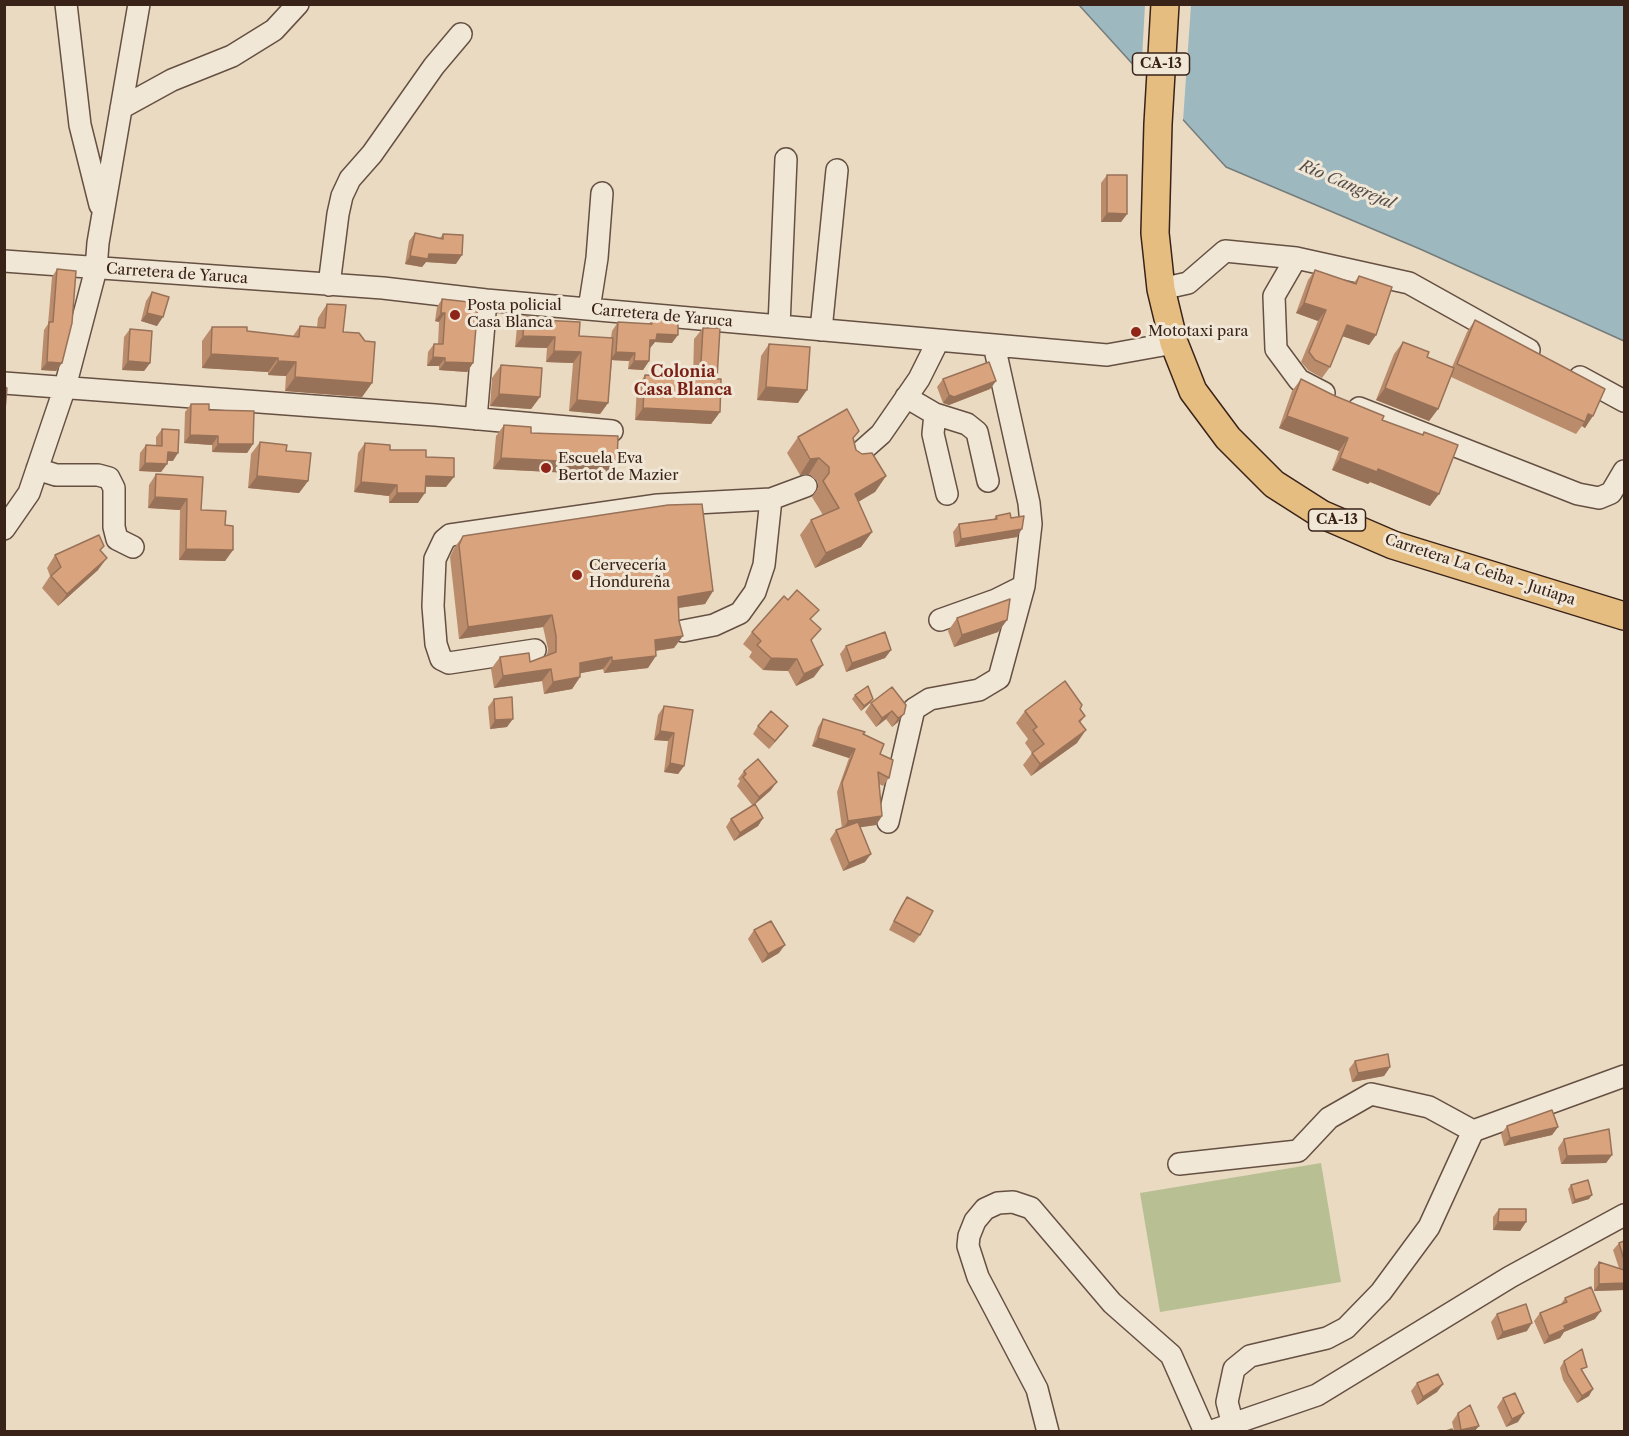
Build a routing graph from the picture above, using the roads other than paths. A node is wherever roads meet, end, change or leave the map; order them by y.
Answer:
1 (66, 4) edge
2 (139, 4) edge
3 (298, 4) edge
4 (1165, 4) edge
5 (461, 34) dead end
6 (121, 108) junction
7 (786, 159) dead end
8 (837, 170) dead end
9 (602, 193) dead end
10 (103, 215) junction
11 (1296, 258) junction
12 (4, 261) edge
13 (96, 269) junction
14 (328, 285) junction
15 (1161, 289) junction
16 (486, 300) junction
17 (589, 309) junction
18 (778, 326) junction
19 (821, 330) junction
20 (938, 341) junction
21 (1174, 343) junction
22 (994, 345) junction
23 (4, 383) edge
24 (65, 387) junction
25 (906, 397) junction
26 (1624, 401) edge
27 (935, 414) junction
28 (476, 419) junction
29 (612, 431) dead end
30 (855, 456) edge
31 (37, 469) junction
32 (1624, 471) edge
33 (988, 482) dead end
34 (806, 486) dead end
35 (947, 494) dead end
36 (771, 499) junction
37 (4, 529) edge
38 (133, 548) dead end
39 (1024, 586) junction
40 (1624, 616) edge
41 (940, 620) dead end
42 (683, 631) edge
43 (535, 650) dead end
44 (888, 822) dead end
45 (1624, 1076) edge
46 (1473, 1131) junction
47 (1179, 1164) dead end
48 (1624, 1215) edge
49 (1233, 1425) junction
50 (1048, 1431) edge
51 (1207, 1431) edge

1 - 10 street
2 - 6 street
3 - 6 street
4 - 15 main road, Carretera La Ceiba - Jutiapa / CA-13
5 - 14 street
6 - 10 street
7 - 18 street
8 - 19 street
9 - 17 street
10 - 13 street
11 - 15 street
11 - 26 street
11 - 32 street
12 - 13 street, Carretera de Yaruca
13 - 14 street, Carretera de Yaruca
13 - 24 street
14 - 16 street, Carretera de Yaruca
15 - 21 main road, Carretera La Ceiba - Jutiapa / CA-13
16 - 17 street, Carretera de Yaruca
16 - 28 street
17 - 18 street, Carretera de Yaruca
18 - 19 street, Carretera de Yaruca
19 - 20 street, Carretera de Yaruca
20 - 22 street, Carretera de Yaruca
20 - 25 street
21 - 22 street, Carretera de Yaruca
21 - 40 main road, Carretera La Ceiba - Jutiapa / CA-13
22 - 39 street
23 - 24 street
24 - 28 street
24 - 31 street
25 - 27 street
25 - 30 street
27 - 33 street
27 - 35 street
28 - 29 street
31 - 37 street
31 - 38 street
34 - 36 street
36 - 42 street
36 - 43 street
39 - 41 street
39 - 44 street
45 - 46 street
46 - 47 street
46 - 49 street
48 - 49 street
49 - 51 street
50 - 51 street

